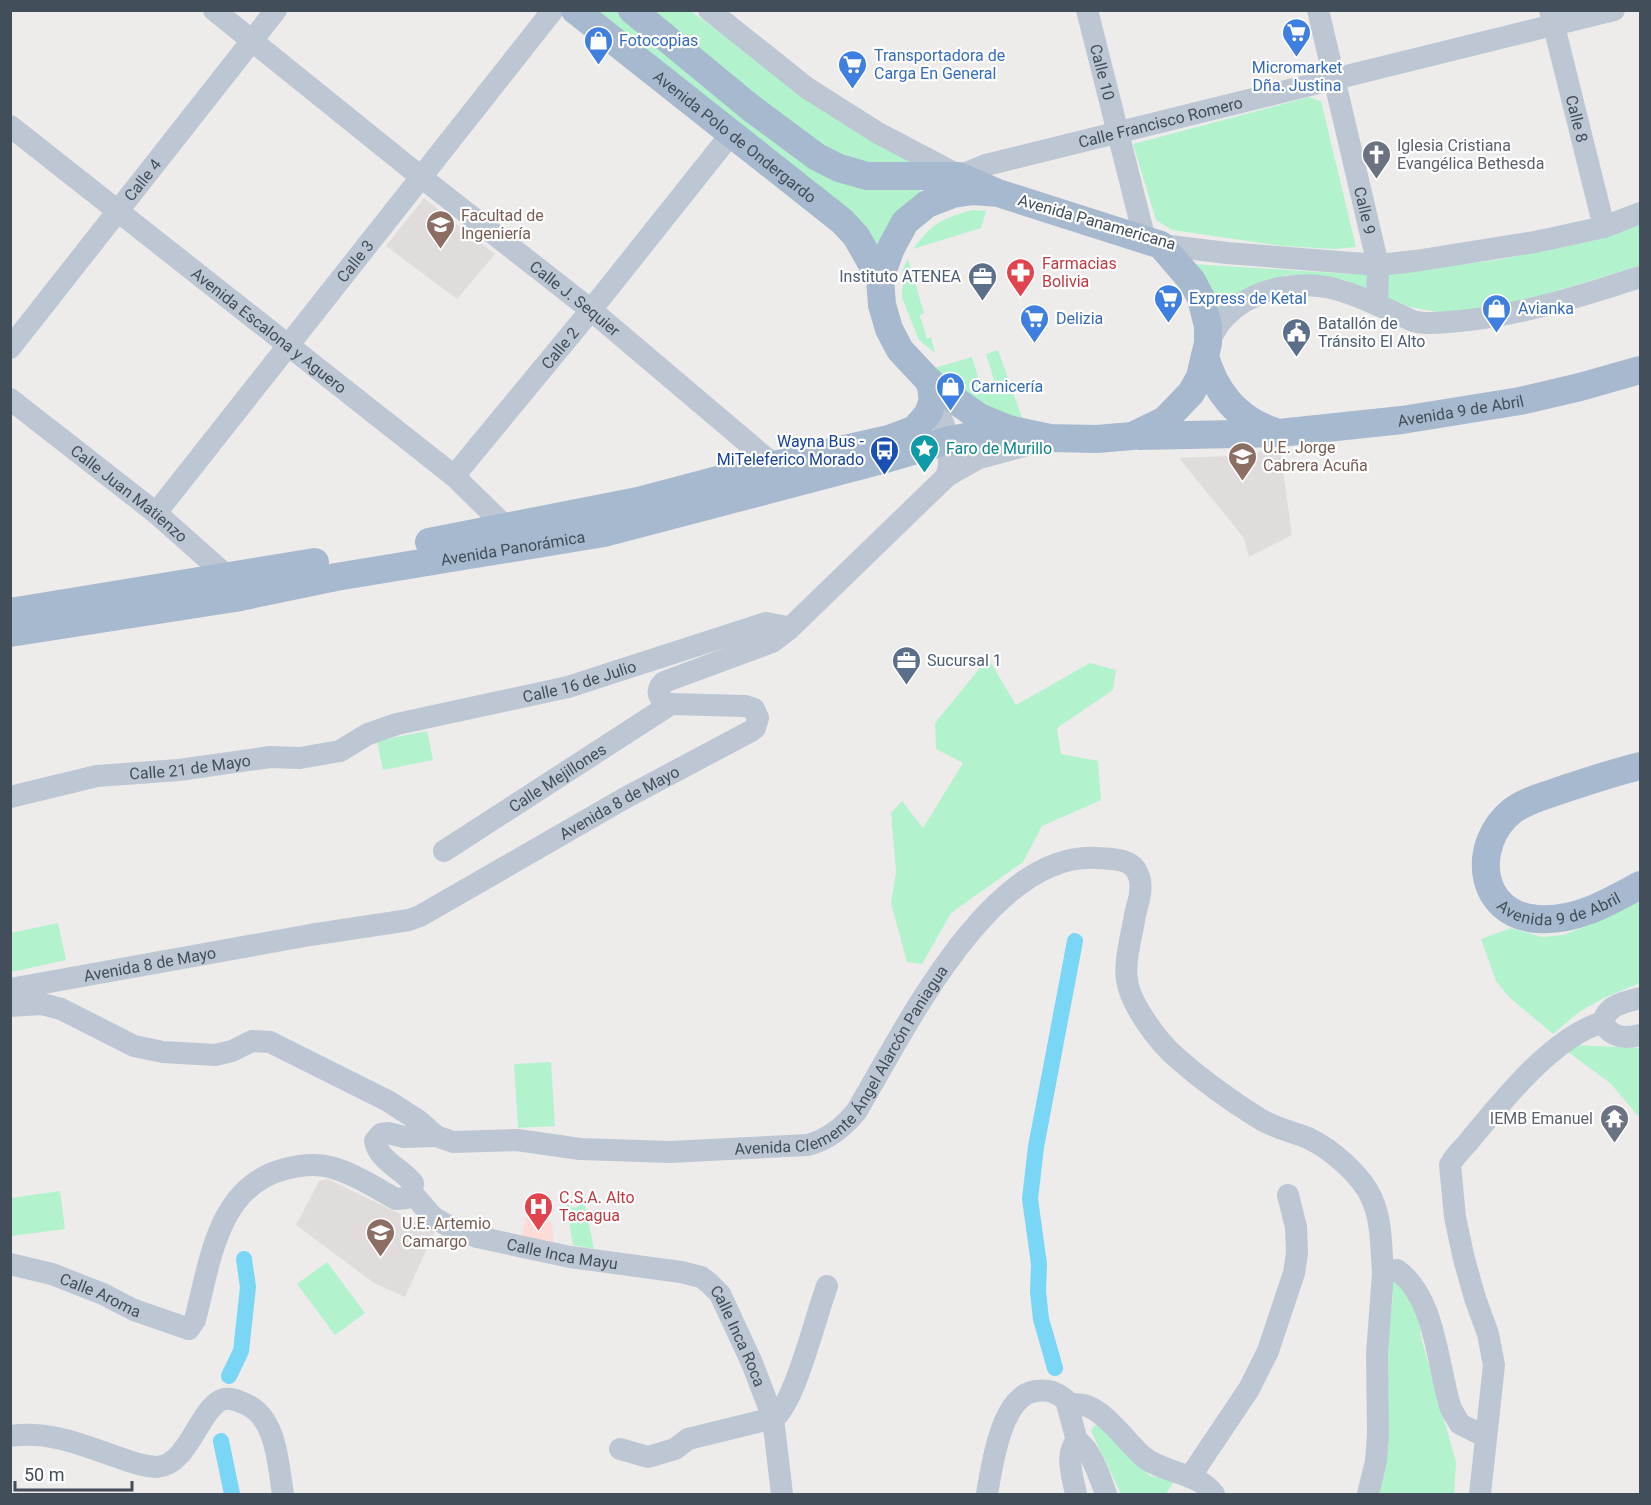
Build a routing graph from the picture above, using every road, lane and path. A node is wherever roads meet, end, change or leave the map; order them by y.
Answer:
1 (214, 10) edge
2 (276, 10) edge
3 (553, 10) edge
4 (575, 10) edge
5 (632, 10) edge
6 (709, 10) edge
7 (1087, 10) edge
8 (1318, 10) edge
9 (1614, 10) edge
10 (1552, 18) edge
11 (252, 40) junction
12 (1335, 80) junction
13 (10, 126) edge
14 (1118, 132) junction
15 (731, 134) junction
16 (959, 176) junction
17 (421, 177) junction
18 (998, 193) junction
19 (927, 204) junction
20 (119, 211) junction
21 (1641, 213) edge
22 (1604, 227) junction
23 (1153, 242) junction
24 (1378, 265) junction
25 (1641, 277) edge
26 (880, 278) junction
27 (1377, 305) junction
28 (591, 310) junction
29 (289, 345) junction
30 (10, 348) edge
31 (1206, 350) junction
32 (1641, 370) edge
33 (931, 391) junction
34 (10, 399) edge
35 (1008, 429) junction
36 (1279, 433) junction
37 (1132, 436) junction
38 (1050, 438) junction
39 (950, 440) junction
40 (779, 475) junction
41 (454, 476) junction
42 (947, 477) junction
43 (156, 513) junction
44 (508, 538) junction
45 (231, 588) junction
46 (10, 612) edge
47 (788, 630) junction
48 (10, 633) edge
49 (671, 704) junction
50 (368, 734) joint
51 (1641, 766) edge
52 (10, 797) edge
53 (444, 850) dead end
54 (1641, 885) edge
55 (10, 988) edge
56 (1641, 998) edge
57 (10, 1006) edge
58 (1603, 1023) junction
59 (1641, 1035) edge
60 (436, 1136) junction
61 (412, 1193) junction
62 (1288, 1195) dead end
63 (10, 1264) edge
64 (681, 1272) joint
65 (1383, 1273) junction
66 (827, 1286) dead end
67 (1068, 1405) junction
68 (773, 1418) junction
69 (10, 1436) edge
70 (1486, 1437) junction
71 (1077, 1441) junction
72 (620, 1449) dead end
73 (1190, 1477) junction
74 (283, 1494) edge
75 (782, 1494) edge
76 (987, 1494) edge
77 (1076, 1494) edge
78 (1107, 1494) edge
79 (1214, 1494) edge
80 (1368, 1494) edge
81 (1480, 1494) edge

1 - 11 street, Calle J. Sequier
2 - 11 street, Calle 4
3 - 17 street, Calle 3
4 - 15 main road, Avenida Polo de Ondergardo
5 - 16 main road, Avenida Polo de Ondergardo
6 - 16 street, Avenida Panamericana
7 - 14 street, Calle 10
8 - 12 street, Calle 9
9 - 10 street, Calle Francisco Romero
10 - 12 street, Calle Francisco Romero
10 - 22 street, Calle 8
11 - 17 street, Calle J. Sequier
11 - 20 street, Calle 4
12 - 14 street, Calle Francisco Romero
12 - 24 street, Calle 9
13 - 20 street, Avenida Escalona y Aguero
14 - 16 street, Calle Francisco Romero
14 - 23 street, Calle 10
15 - 26 main road, Avenida Polo de Ondergardo
15 - 28 street, Calle 2
16 - 18 main road, Avenida Panamericana
16 - 19 street, Calle Francisco Romero
17 - 28 street, Calle J. Sequier
17 - 29 street, Calle 3
18 - 19 main road
18 - 23 main road, Avenida Panamericana
19 - 26 main road
20 - 29 street, Avenida Escalona y Aguero
20 - 30 street, Calle 4
21 - 22 street, Avenida Panamericana
22 - 24 street, Avenida Panamericana
23 - 24 street, Avenida Panamericana
23 - 31 main road
24 - 27 street, Calle 9
25 - 27 street
26 - 33 main road
27 - 31 street
28 - 40 street, Calle J. Sequier
28 - 41 street, Calle 2
29 - 41 street, Avenida Escalona y Aguero
29 - 43 street, Calle 3
31 - 36 main road
31 - 37 main road
32 - 36 main road, Avenida 9 de Abril
33 - 35 main road
33 - 39 street
33 - 40 main road, Avenida Panorámica
34 - 43 street, Calle Juan Matienzo
35 - 38 main road
35 - 39 main road, Avenida Panorámica
36 - 37 main road, Avenida 9 de Abril
37 - 38 main road
38 - 42 street
39 - 40 main road, Avenida Panorámica
39 - 42 street
40 - 44 main road, Avenida Panorámica
41 - 44 street, Avenida Escalona y Aguero
42 - 47 street
43 - 45 street, Calle Juan Matienzo
44 - 45 main road, Avenida Panorámica
45 - 46 main road, Avenida Panorámica
45 - 48 main road, Avenida Panorámica
47 - 49 street
47 - 50 street, Calle 16 de Julio
49 - 53 street, Calle Mejillones
49 - 55 street, Avenida 8 de Mayo
50 - 52 street, Calle 21 de Mayo
51 - 54 main road, Avenida 9 de Abril
56 - 58 street
57 - 60 street, Avenida Clemente Ángel Alarcón Paniagua
58 - 59 street
58 - 70 street
60 - 61 street, Calle Inca Mayu
60 - 65 street, Avenida Clemente Ángel Alarcón Paniagua
61 - 63 street, Calle Aroma
61 - 64 street, Calle Inca Mayu
62 - 73 street
64 - 68 street, Calle Inca Roca
65 - 70 street
65 - 80 street
66 - 68 street
67 - 71 street
67 - 73 street
67 - 76 street
68 - 72 street
68 - 75 street, Calle Inca Roca
69 - 74 street
70 - 81 street
71 - 77 street
71 - 78 street
73 - 79 street

